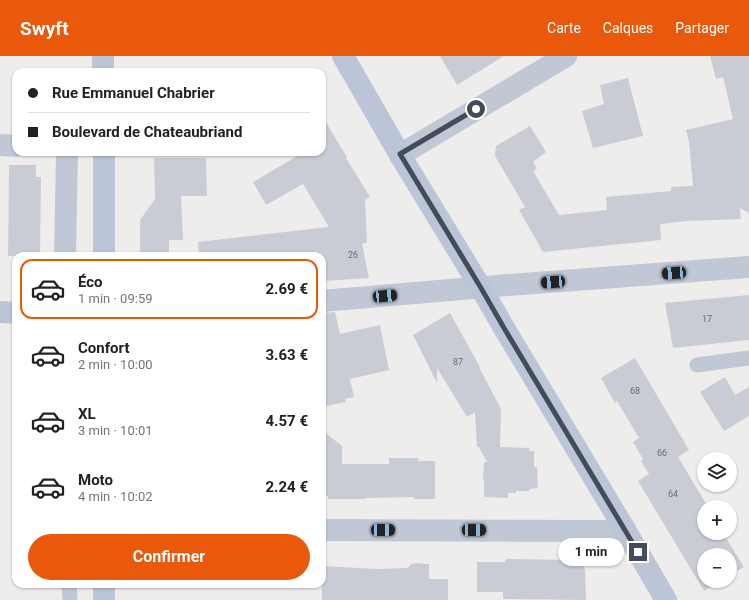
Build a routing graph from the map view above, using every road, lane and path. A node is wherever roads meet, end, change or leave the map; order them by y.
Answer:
1 (104, 56) edge
2 (343, 56) edge
3 (566, 56) edge
4 (104, 68) edge
5 (0, 145) edge
6 (12, 146) edge
7 (400, 154) junction
8 (67, 156) edge
9 (104, 156) edge
10 (65, 252) edge
11 (104, 252) edge
12 (749, 267) edge
13 (481, 288) junction
14 (326, 301) edge
15 (0, 312) edge
16 (12, 313) edge
17 (749, 358) edge
18 (697, 365) dead end
19 (624, 528) junction
20 (326, 530) edge
21 (69, 588) edge
22 (104, 588) edge
23 (70, 600) edge
24 (104, 600) edge
25 (666, 600) edge

1 - 4 main road
2 - 7 main road
3 - 7 street
5 - 6 street
7 - 13 main road
8 - 10 street
9 - 11 main road
12 - 13 street
13 - 14 street
13 - 19 main road
15 - 16 main road
17 - 18 lane
19 - 20 street
19 - 25 main road
21 - 23 lane
22 - 24 main road

